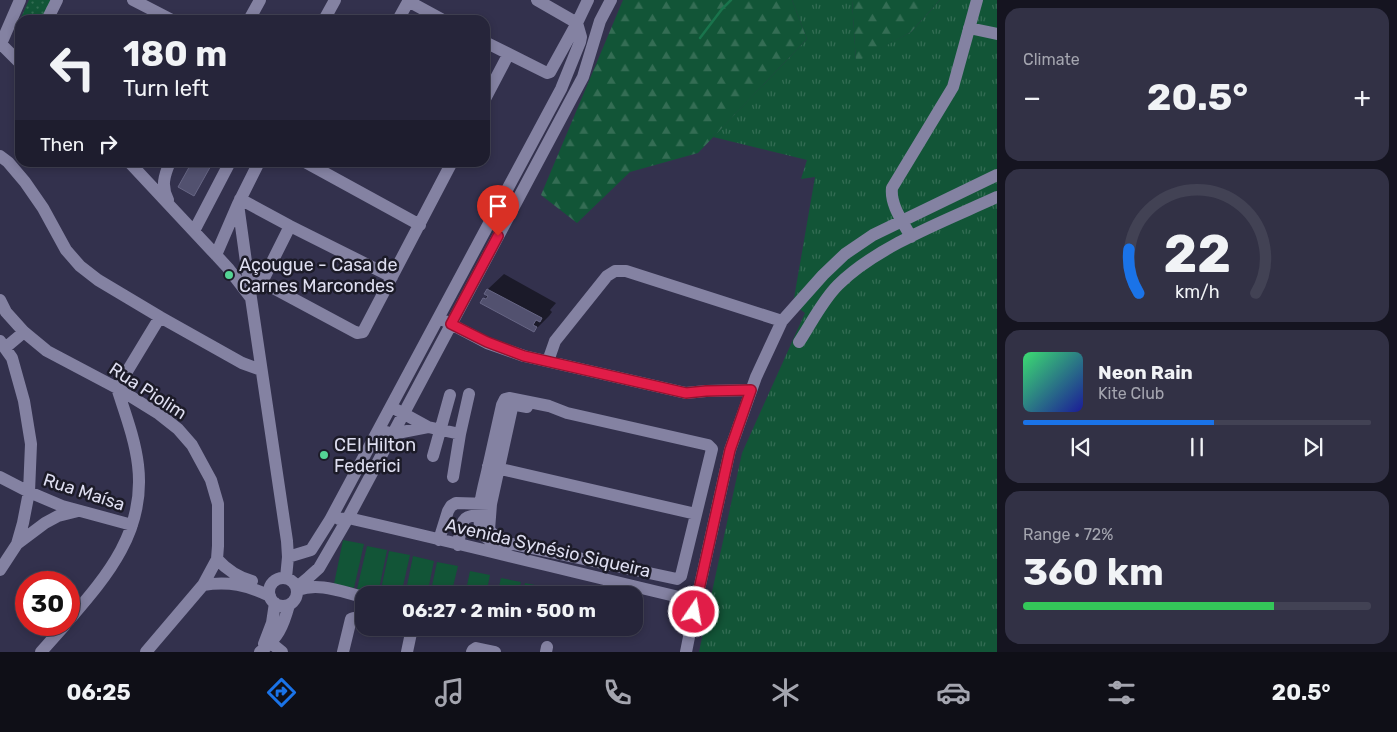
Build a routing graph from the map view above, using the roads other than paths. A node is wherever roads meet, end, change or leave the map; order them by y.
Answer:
1 (20, 0) edge
2 (57, 0) edge
3 (133, 0) edge
4 (260, 0) edge
5 (335, 0) edge
6 (537, 0) edge
7 (588, 0) edge
8 (611, 0) edge
9 (977, 0) edge
10 (409, 1) edge
11 (50, 15) edge
12 (162, 15) edge
13 (252, 15) edge
14 (327, 15) edge
15 (401, 15) edge
16 (434, 15) edge
17 (577, 23) junction
18 (969, 28) junction
19 (997, 34) edge
20 (0, 44) edge
21 (490, 45) edge
22 (508, 55) junction
23 (15, 58) edge
24 (490, 89) edge
25 (0, 156) edge
26 (134, 167) edge
27 (168, 167) edge
28 (227, 167) edge
29 (256, 167) edge
30 (322, 167) edge
31 (447, 167) edge
32 (997, 175) edge
33 (997, 197) edge
34 (239, 201) junction
35 (171, 206) junction
36 (902, 221) junction
37 (420, 225) junction
38 (290, 226) junction
39 (194, 231) junction
40 (911, 237) junction
41 (216, 255) junction
42 (830, 268) junction
43 (392, 277) junction
44 (249, 279) junction
45 (843, 281) junction
46 (262, 282) junction
47 (250, 298) junction
48 (803, 298) junction
49 (828, 298) junction
50 (0, 300) edge
51 (160, 317) junction
52 (438, 317) junction
53 (782, 321) junction
54 (451, 324) junction
55 (24, 332) junction
56 (799, 342) dead end
57 (3, 345) edge
58 (548, 361) junction
59 (261, 370) junction
60 (117, 388) junction
61 (751, 390) junction
62 (469, 394) dead end
63 (450, 395) dead end
64 (390, 406) junction
65 (404, 413) junction
66 (428, 427) junction
67 (378, 430) junction
68 (441, 430) junction
69 (392, 434) junction
70 (460, 434) junction
71 (434, 456) dead end
72 (494, 467) junction
73 (0, 477) edge
74 (453, 477) dead end
75 (29, 492) junction
76 (485, 509) junction
77 (78, 510) junction
78 (696, 514) junction
79 (348, 518) junction
80 (330, 520) junction
81 (132, 525) junction
82 (439, 540) junction
83 (17, 544) junction
84 (458, 545) junction
85 (311, 550) junction
86 (290, 556) junction
87 (217, 559) junction
88 (321, 563) junction
89 (0, 570) edge
90 (294, 584) junction
91 (203, 585) junction
92 (272, 594) junction
93 (355, 595) edge
94 (289, 605) junction
95 (80, 607) edge
96 (694, 612) junction
97 (355, 618) edge
98 (55, 636) edge
99 (410, 636) edge
100 (265, 646) edge
101 (41, 652) edge
102 (146, 652) edge
103 (282, 652) edge
104 (343, 652) edge
105 (407, 652) edge
106 (472, 652) edge
107 (495, 652) edge
108 (686, 652) edge

1 - 20 street
2 - 11 street
3 - 12 street
4 - 13 street
5 - 14 street
6 - 17 street
7 - 17 street
8 - 54 street
9 - 18 street
10 - 15 street
10 - 16 street
17 - 22 street
17 - 52 street
18 - 19 street
18 - 36 street
20 - 23 street
21 - 22 street
22 - 24 street
25 - 51 street
26 - 35 street
27 - 35 street
28 - 39 street
29 - 34 street
30 - 37 street
31 - 37 street
32 - 36 street
33 - 40 street
34 - 38 street
34 - 41 street
34 - 44 street
35 - 39 street
36 - 40 street
36 - 42 street
37 - 43 street
38 - 43 street
38 - 46 street
39 - 41 street
40 - 45 street
41 - 47 street
42 - 45 street
42 - 48 street
43 - 46 street
44 - 46 street
44 - 47 street
45 - 49 street
47 - 59 street
48 - 49 street
48 - 53 street
49 - 56 street
50 - 55 street, Rua Piolim
51 - 59 street
51 - 60 street
52 - 54 street
52 - 64 street
53 - 58 street
53 - 61 street
54 - 58 street
54 - 65 street
55 - 57 street
55 - 60 street, Rua Piolim
57 - 75 street
58 - 61 street
59 - 86 street
60 - 81 street
60 - 87 street, Rua Piolim
61 - 96 street
62 - 70 street
63 - 68 street
64 - 65 street
64 - 67 street
65 - 66 street
65 - 69 street
66 - 68 street
66 - 69 street
67 - 69 street
67 - 80 street
68 - 70 street
68 - 71 street
69 - 79 street
70 - 74 street
72 - 76 street
72 - 78 street
72 - 78 street
73 - 75 street, Rua Maísa
75 - 77 street, Rua Maísa
75 - 83 street
76 - 78 street
76 - 82 street
76 - 84 street
77 - 81 street, Rua Maísa
77 - 83 street
79 - 80 street, Avenida Synésio Siqueira
79 - 82 street, Avenida Synésio Siqueira
79 - 88 street
80 - 85 street
81 - 95 street
82 - 84 street, Avenida Synésio Siqueira
83 - 89 street
84 - 96 street, Avenida Synésio Siqueira
85 - 86 street
85 - 88 street
86 - 90 street
87 - 91 street, Rua Piolim
87 - 92 street
88 - 90 street
90 - 92 street
90 - 93 street
90 - 94 street
91 - 92 street
91 - 102 street, Rua Piolim
92 - 94 street
92 - 100 street
94 - 100 street
96 - 108 street
97 - 104 street
98 - 101 street
99 - 105 street
100 - 103 street
106 - 107 street

